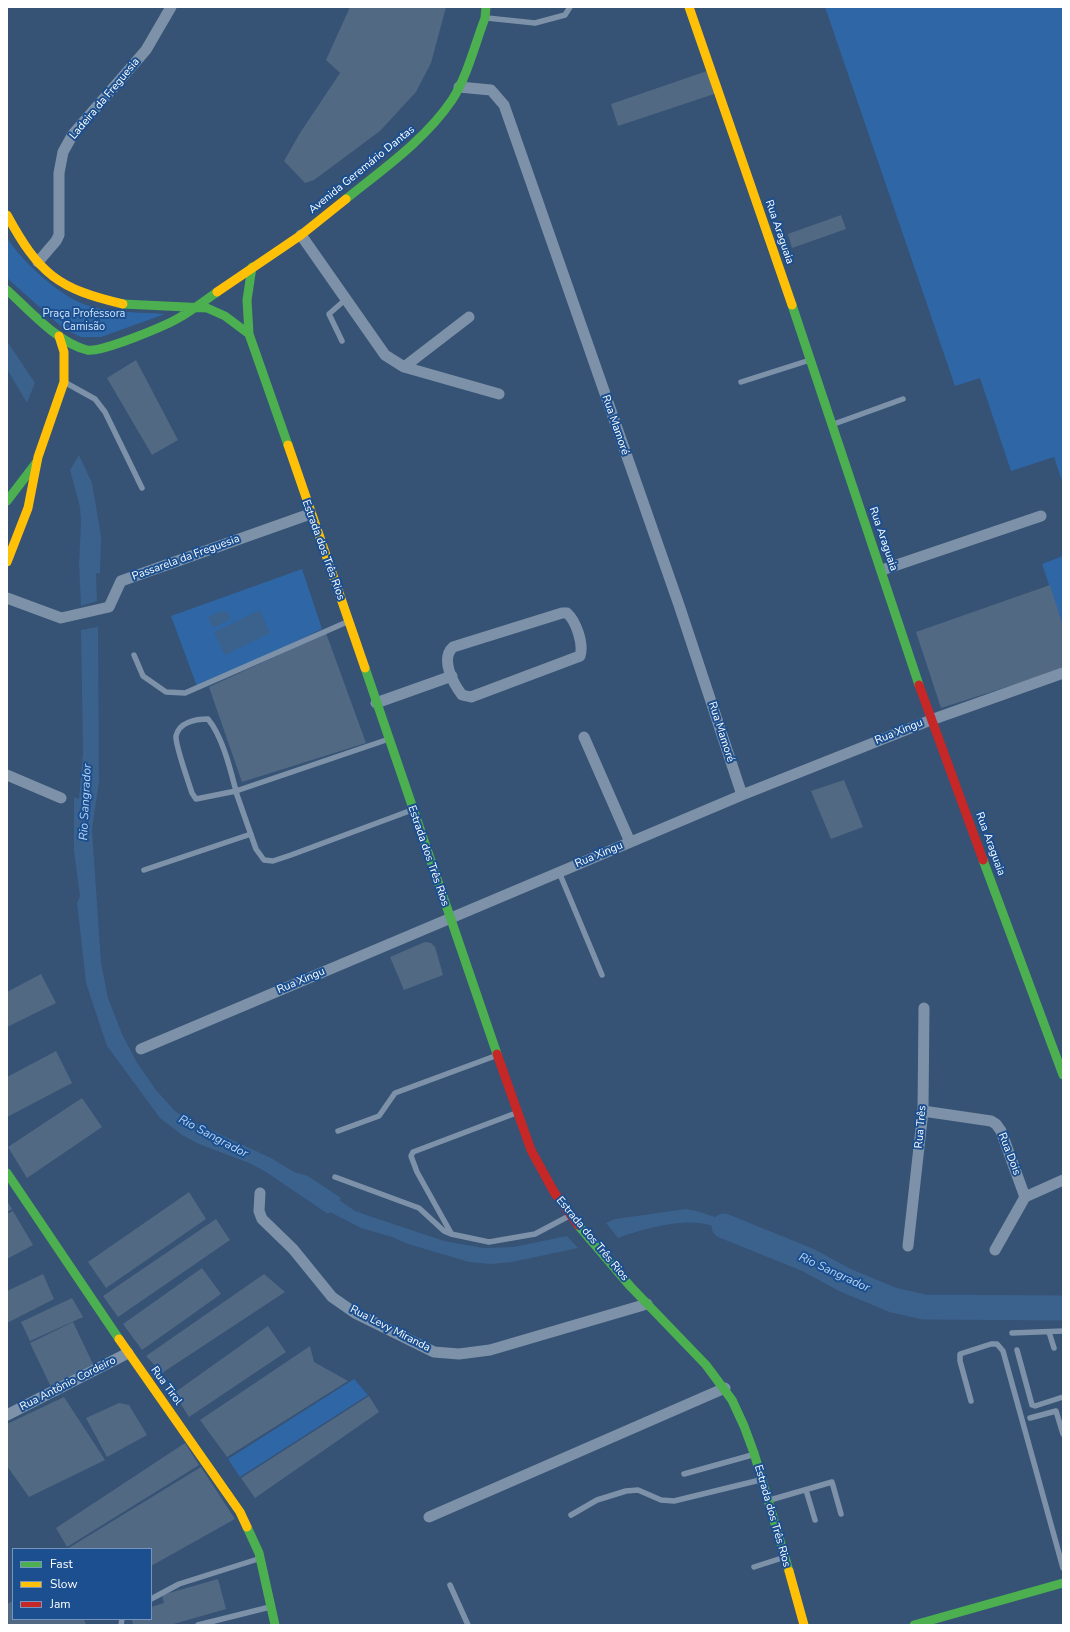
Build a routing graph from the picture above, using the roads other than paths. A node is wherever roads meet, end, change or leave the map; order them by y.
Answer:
1 (171, 7) edge
2 (486, 7) edge
3 (570, 7) edge
4 (689, 7) edge
5 (485, 18) junction
6 (459, 87) junction
7 (7, 214) edge
8 (302, 235) junction
9 (38, 262) junction
10 (252, 267) junction
11 (7, 290) edge
12 (346, 299) junction
13 (197, 306) junction
14 (469, 317) dead end
15 (249, 334) junction
16 (59, 336) junction
17 (342, 341) dead end
18 (810, 360) junction
19 (404, 367) junction
20 (64, 382) junction
21 (741, 382) dead end
22 (499, 394) dead end
23 (903, 399) dead end
24 (832, 425) junction
25 (36, 463) junction
26 (142, 488) dead end
27 (7, 501) edge
28 (310, 514) junction
29 (1041, 516) dead end
30 (7, 562) edge
31 (882, 570) junction
32 (7, 598) edge
33 (349, 622) junction
34 (134, 655) dead end
35 (1063, 673) edge
36 (452, 676) junction
37 (376, 703) junction
38 (930, 720) junction
39 (584, 737) dead end
40 (388, 740) junction
41 (7, 775) edge
42 (236, 791) junction
43 (742, 795) junction
44 (61, 798) dead end
45 (412, 810) junction
46 (251, 834) junction
47 (630, 842) junction
48 (144, 870) dead end
49 (558, 872) junction
50 (449, 918) junction
51 (602, 975) dead end
52 (924, 1008) dead end
53 (141, 1048) dead end
54 (498, 1055) junction
55 (1060, 1058) edge
56 (1063, 1075) edge
57 (923, 1111) junction
58 (518, 1112) junction
59 (338, 1131) dead end
60 (7, 1173) edge
61 (335, 1177) dead end
62 (1063, 1180) edge
63 (260, 1193) dead end
64 (1026, 1197) junction
65 (570, 1216) junction
66 (451, 1234) junction
67 (908, 1246) dead end
68 (995, 1250) dead end
69 (647, 1304) junction
70 (1063, 1331) edge
71 (1049, 1332) junction
72 (1012, 1333) dead end
73 (1054, 1348) dead end
74 (1017, 1350) dead end
75 (128, 1354) junction
76 (724, 1388) junction
77 (1063, 1397) edge
78 (971, 1401) dead end
79 (7, 1415) edge
80 (1030, 1418) dead end
81 (1063, 1434) edge
82 (754, 1454) junction
83 (684, 1474) dead end
84 (762, 1480) junction
85 (806, 1490) junction
86 (768, 1501) junction
87 (841, 1514) dead end
88 (571, 1515) dead end
89 (429, 1517) dead end
90 (815, 1520) dead end
91 (785, 1557) junction
92 (260, 1558) junction
93 (754, 1567) dead end
94 (1063, 1568) edge
95 (1063, 1583) edge
96 (450, 1585) dead end
97 (152, 1598) edge
98 (272, 1607) junction
99 (803, 1620) edge
100 (198, 1625) edge
101 (275, 1625) edge
102 (468, 1625) edge
103 (799, 1625) edge
104 (914, 1625) edge

1 - 9 street, Ladeira da Freguesia
2 - 5 main road, Avenida Geremário Dantas
3 - 5 lane
4 - 18 main road, Rua Araguaia
5 - 6 main road, Avenida Geremário Dantas
6 - 8 main road, Avenida Geremário Dantas
6 - 43 street, Rua Mamoré
7 - 9 main road
8 - 10 main road, Avenida Geremário Dantas
8 - 12 street
9 - 13 main road
10 - 13 main road, Avenida Geremário Dantas
10 - 15 main road, Estrada dos Três Rios
11 - 16 main road, Avenida Geremário Dantas
12 - 17 lane
12 - 19 street
13 - 15 main road
13 - 16 main road, Avenida Geremário Dantas
14 - 19 street
15 - 28 main road, Estrada dos Três Rios
16 - 20 main road
18 - 21 lane
18 - 24 main road, Rua Araguaia
19 - 22 street
20 - 25 main road
20 - 26 lane
23 - 24 lane
24 - 31 main road, Rua Araguaia
25 - 27 main road
25 - 30 main road
28 - 32 street, Passarela da Freguesia
28 - 33 main road, Estrada dos Três Rios
29 - 31 street
31 - 38 main road, Rua Araguaia
33 - 34 lane
33 - 37 main road, Estrada dos Três Rios
35 - 38 street, Rua Xingu
36 - 36 street
36 - 37 street
37 - 40 main road, Estrada dos Três Rios
38 - 43 street, Rua Xingu
38 - 55 main road, Rua Araguaia
39 - 47 street
40 - 42 lane
40 - 45 main road, Estrada dos Três Rios
41 - 44 street
42 - 42 lane
42 - 46 lane
43 - 47 street, Rua Xingu
45 - 46 lane
45 - 50 main road, Estrada dos Três Rios
46 - 48 lane
47 - 49 street, Rua Xingu
49 - 50 street, Rua Xingu
49 - 51 lane
50 - 53 street, Rua Xingu
50 - 54 main road, Estrada dos Três Rios
52 - 57 street, Rua Três
54 - 58 main road, Estrada dos Três Rios
54 - 59 lane
55 - 56 main road, Rua Araguaia
57 - 64 street, Rua Dois
57 - 67 street, Rua Três
58 - 65 main road, Estrada dos Três Rios
58 - 66 lane
60 - 75 main road, Rua Tirol
61 - 66 lane
62 - 64 street
63 - 69 street, Rua Levy Miranda
64 - 68 street
65 - 66 lane
65 - 69 main road, Estrada dos Três Rios
69 - 76 main road, Estrada dos Três Rios
70 - 71 lane
71 - 72 lane
71 - 73 lane
74 - 77 lane
75 - 79 street, Rua Antônio Cordeiro
75 - 92 main road, Rua Tirol
76 - 82 main road, Estrada dos Três Rios
76 - 89 street
78 - 94 lane
80 - 81 lane
82 - 83 lane
82 - 84 main road, Estrada dos Três Rios
84 - 86 main road, Estrada dos Três Rios
84 - 88 lane
85 - 86 lane
85 - 87 lane
85 - 90 lane
86 - 91 main road, Estrada dos Três Rios
91 - 93 lane
91 - 99 main road, Estrada dos Três Rios
92 - 97 lane
92 - 98 main road, Rua Tirol
95 - 104 main road
96 - 102 lane
98 - 100 lane
98 - 101 main road, Rua Tirol
99 - 103 main road

